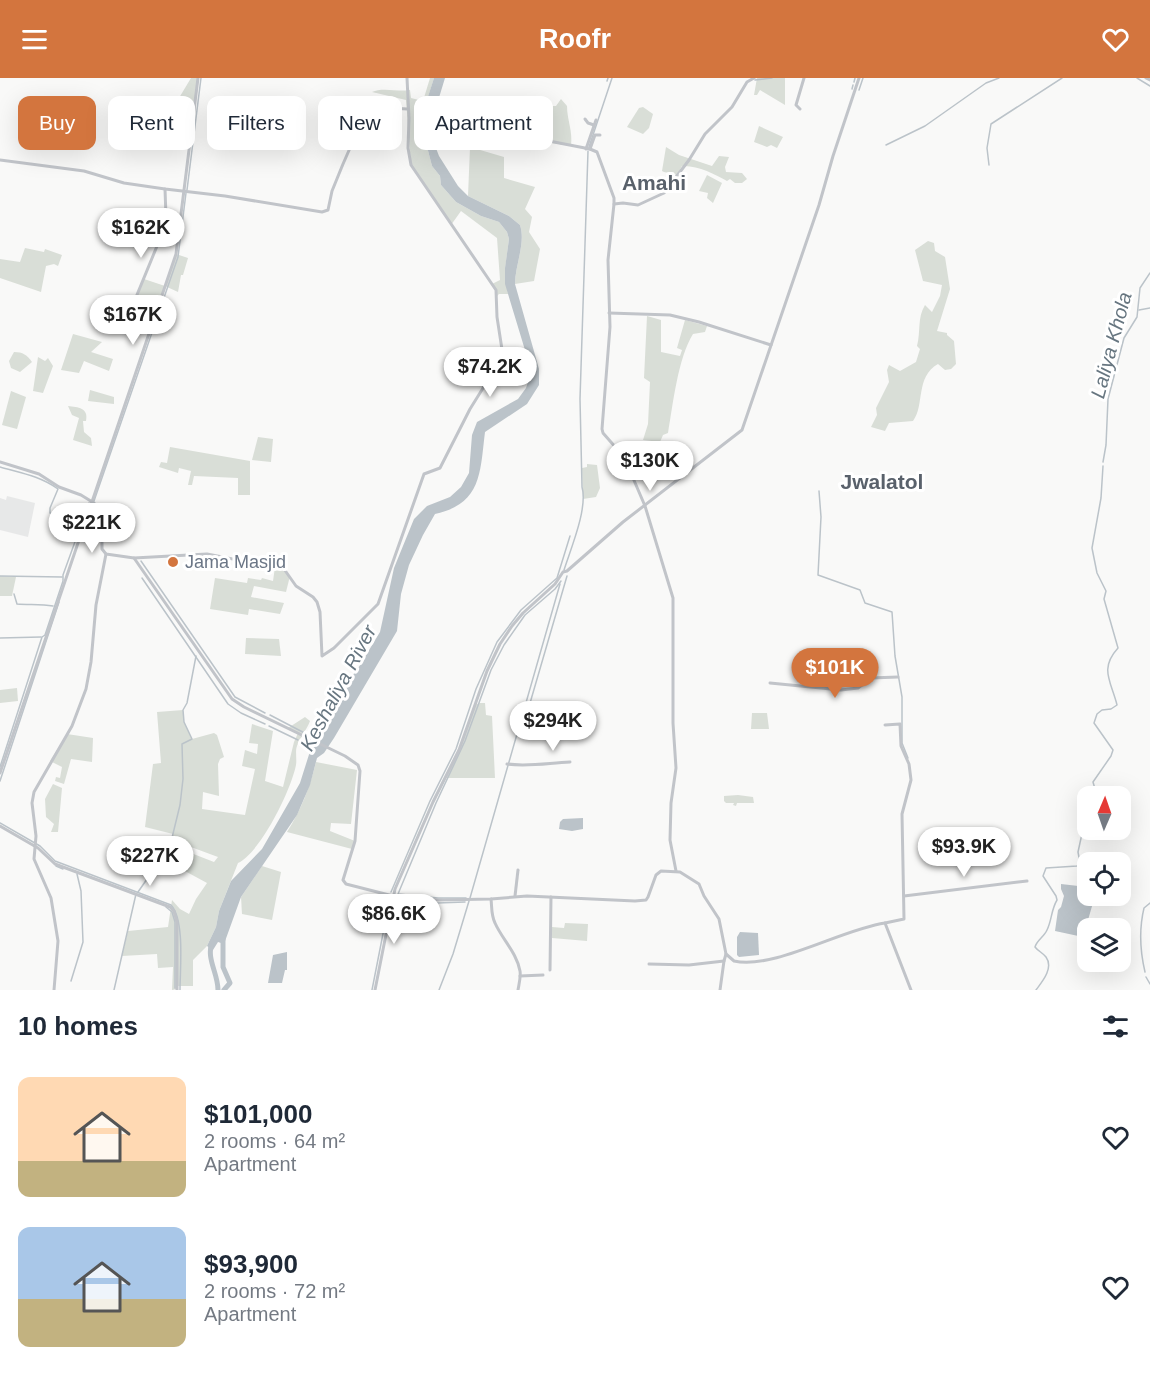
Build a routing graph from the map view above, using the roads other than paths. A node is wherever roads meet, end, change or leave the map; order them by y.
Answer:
1 (198, 78) edge
2 (407, 78) edge
3 (754, 78) edge
4 (804, 78) edge
5 (859, 78) edge
6 (408, 109) junction
7 (800, 109) dead end
8 (585, 119) dead end
9 (596, 120) dead end
10 (594, 125) junction
11 (600, 135) dead end
12 (553, 142) edge
13 (588, 149) junction
14 (0, 160) edge
15 (165, 189) junction
16 (185, 192) junction
17 (614, 204) junction
18 (145, 232) dead end
19 (160, 238) junction
20 (609, 314) junction
21 (128, 328) dead end
22 (772, 345) junction
23 (0, 462) edge
24 (91, 502) junction
25 (645, 506) junction
26 (106, 554) junction
27 (134, 558) junction
28 (898, 677) dead end
29 (770, 683) dead end
30 (885, 725) dead end
31 (570, 762) dead end
32 (509, 765) dead end
33 (0, 773) edge
34 (0, 826) edge
35 (34, 844) junction
36 (518, 870) dead end
37 (676, 871) junction
38 (1027, 881) dead end
39 (393, 896) junction
40 (551, 896) junction
41 (903, 896) junction
42 (515, 897) junction
43 (491, 899) junction
44 (885, 923) junction
45 (726, 954) junction
46 (734, 961) junction
47 (723, 963) junction
48 (649, 964) dead end
49 (550, 970) dead end
50 (543, 975) dead end
51 (520, 976) junction
52 (54, 990) edge
53 (177, 990) edge
54 (375, 990) edge
55 (518, 990) edge
56 (720, 990) edge
57 (911, 990) edge

1 - 16 street
2 - 6 street
3 - 17 street
4 - 7 street
5 - 22 street
6 - 16 street
6 - 27 street
8 - 10 street
9 - 10 street
10 - 13 street
11 - 13 street
12 - 13 street
13 - 17 street
14 - 15 street
15 - 16 street
15 - 19 street
16 - 24 street
17 - 20 street
18 - 19 street
19 - 21 street
20 - 22 street
20 - 25 street
22 - 25 street
23 - 24 street
24 - 26 street
24 - 33 street
25 - 37 street
25 - 39 street
26 - 27 street
26 - 35 street
27 - 39 street
28 - 29 street
30 - 41 street
31 - 32 street
34 - 35 street
35 - 52 street
35 - 53 street
36 - 42 street
37 - 40 street
37 - 45 street
38 - 41 street
39 - 43 street
39 - 54 street
40 - 42 street
40 - 49 street
41 - 44 street
42 - 43 street
43 - 51 street
44 - 46 street
44 - 57 street
45 - 46 street
45 - 47 street
46 - 47 street
47 - 48 street
47 - 56 street
50 - 51 street
51 - 55 street

